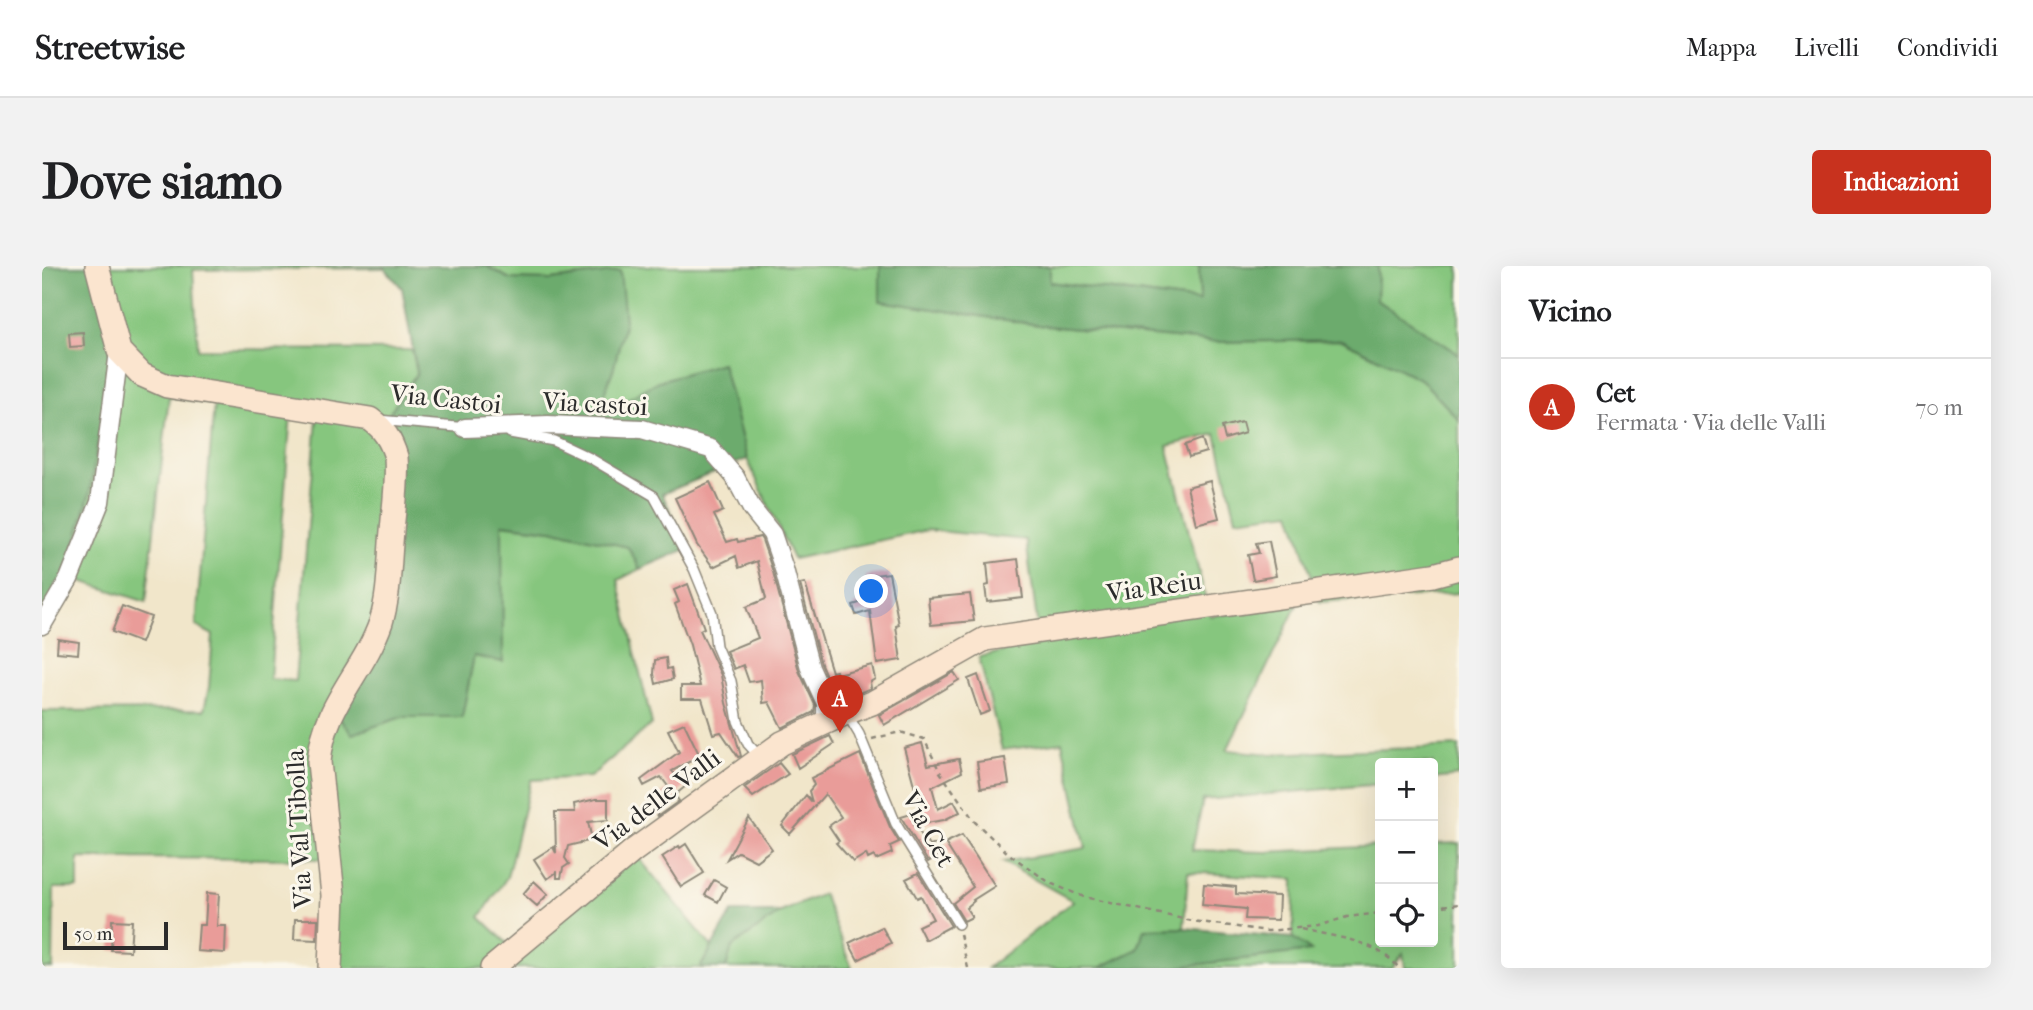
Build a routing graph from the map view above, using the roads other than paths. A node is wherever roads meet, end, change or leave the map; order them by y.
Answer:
1 (97, 266) edge
2 (119, 351) junction
3 (370, 419) junction
4 (465, 428) junction
5 (1459, 568) edge
6 (42, 625) edge
7 (872, 703) joint
8 (836, 717) junction
9 (761, 758) junction
10 (958, 924) road end
11 (330, 968) edge
12 (492, 968) edge

1 - 2 street
2 - 3 street, Via Castoi
2 - 6 street
3 - 4 lane, Via Castoi
3 - 11 street, Via Val Tibolla
4 - 8 street, Via castoi
4 - 9 lane, Via Castoi
5 - 7 street, Via Reiu
7 - 8 street, Via delle Valli
8 - 9 street, Via delle Valli
8 - 10 lane, Via Cet
9 - 12 street, Via delle Valli

